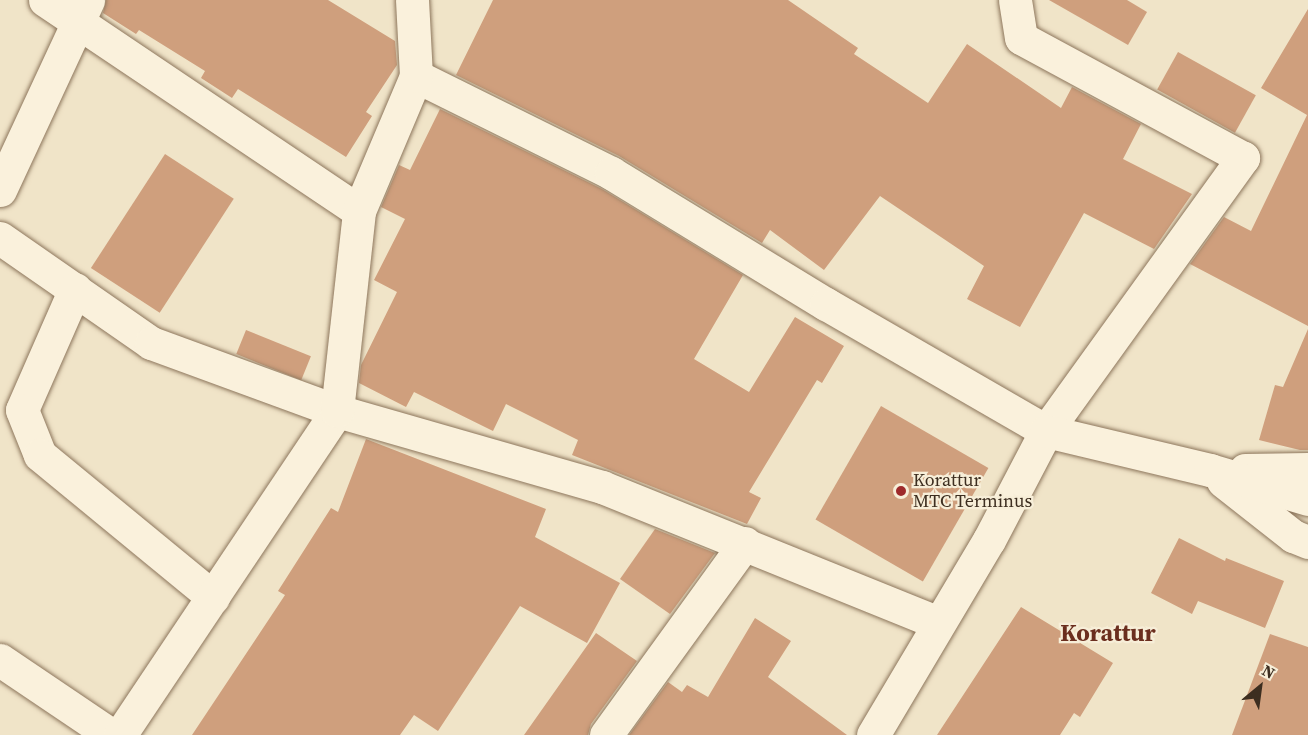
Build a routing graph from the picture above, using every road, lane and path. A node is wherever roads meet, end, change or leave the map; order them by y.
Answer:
1 (45, 0) edge
2 (412, 0) edge
3 (1015, 0) edge
4 (82, 12) edge
5 (416, 76) junction
6 (0, 190) edge
7 (359, 211) junction
8 (0, 238) edge
9 (75, 289) junction
10 (337, 411) junction
11 (1046, 431) junction
12 (1308, 469) edge
13 (1210, 470) junction
14 (1308, 499) edge
15 (1308, 542) edge
16 (746, 543) junction
17 (213, 597) junction
18 (938, 623) junction
19 (0, 660) edge
20 (111, 735) edge
21 (120, 735) edge
22 (606, 735) edge
23 (873, 735) edge

1 - 4 street
2 - 5 street
3 - 11 street
4 - 6 street
4 - 7 street
5 - 7 street
5 - 11 street
7 - 10 street
8 - 9 street
9 - 10 street
9 - 17 street
10 - 16 street
10 - 17 street
11 - 13 street
11 - 18 street
12 - 13 street
13 - 14 street
13 - 15 street
16 - 18 street
16 - 22 street
17 - 21 street
18 - 23 street
19 - 20 street

